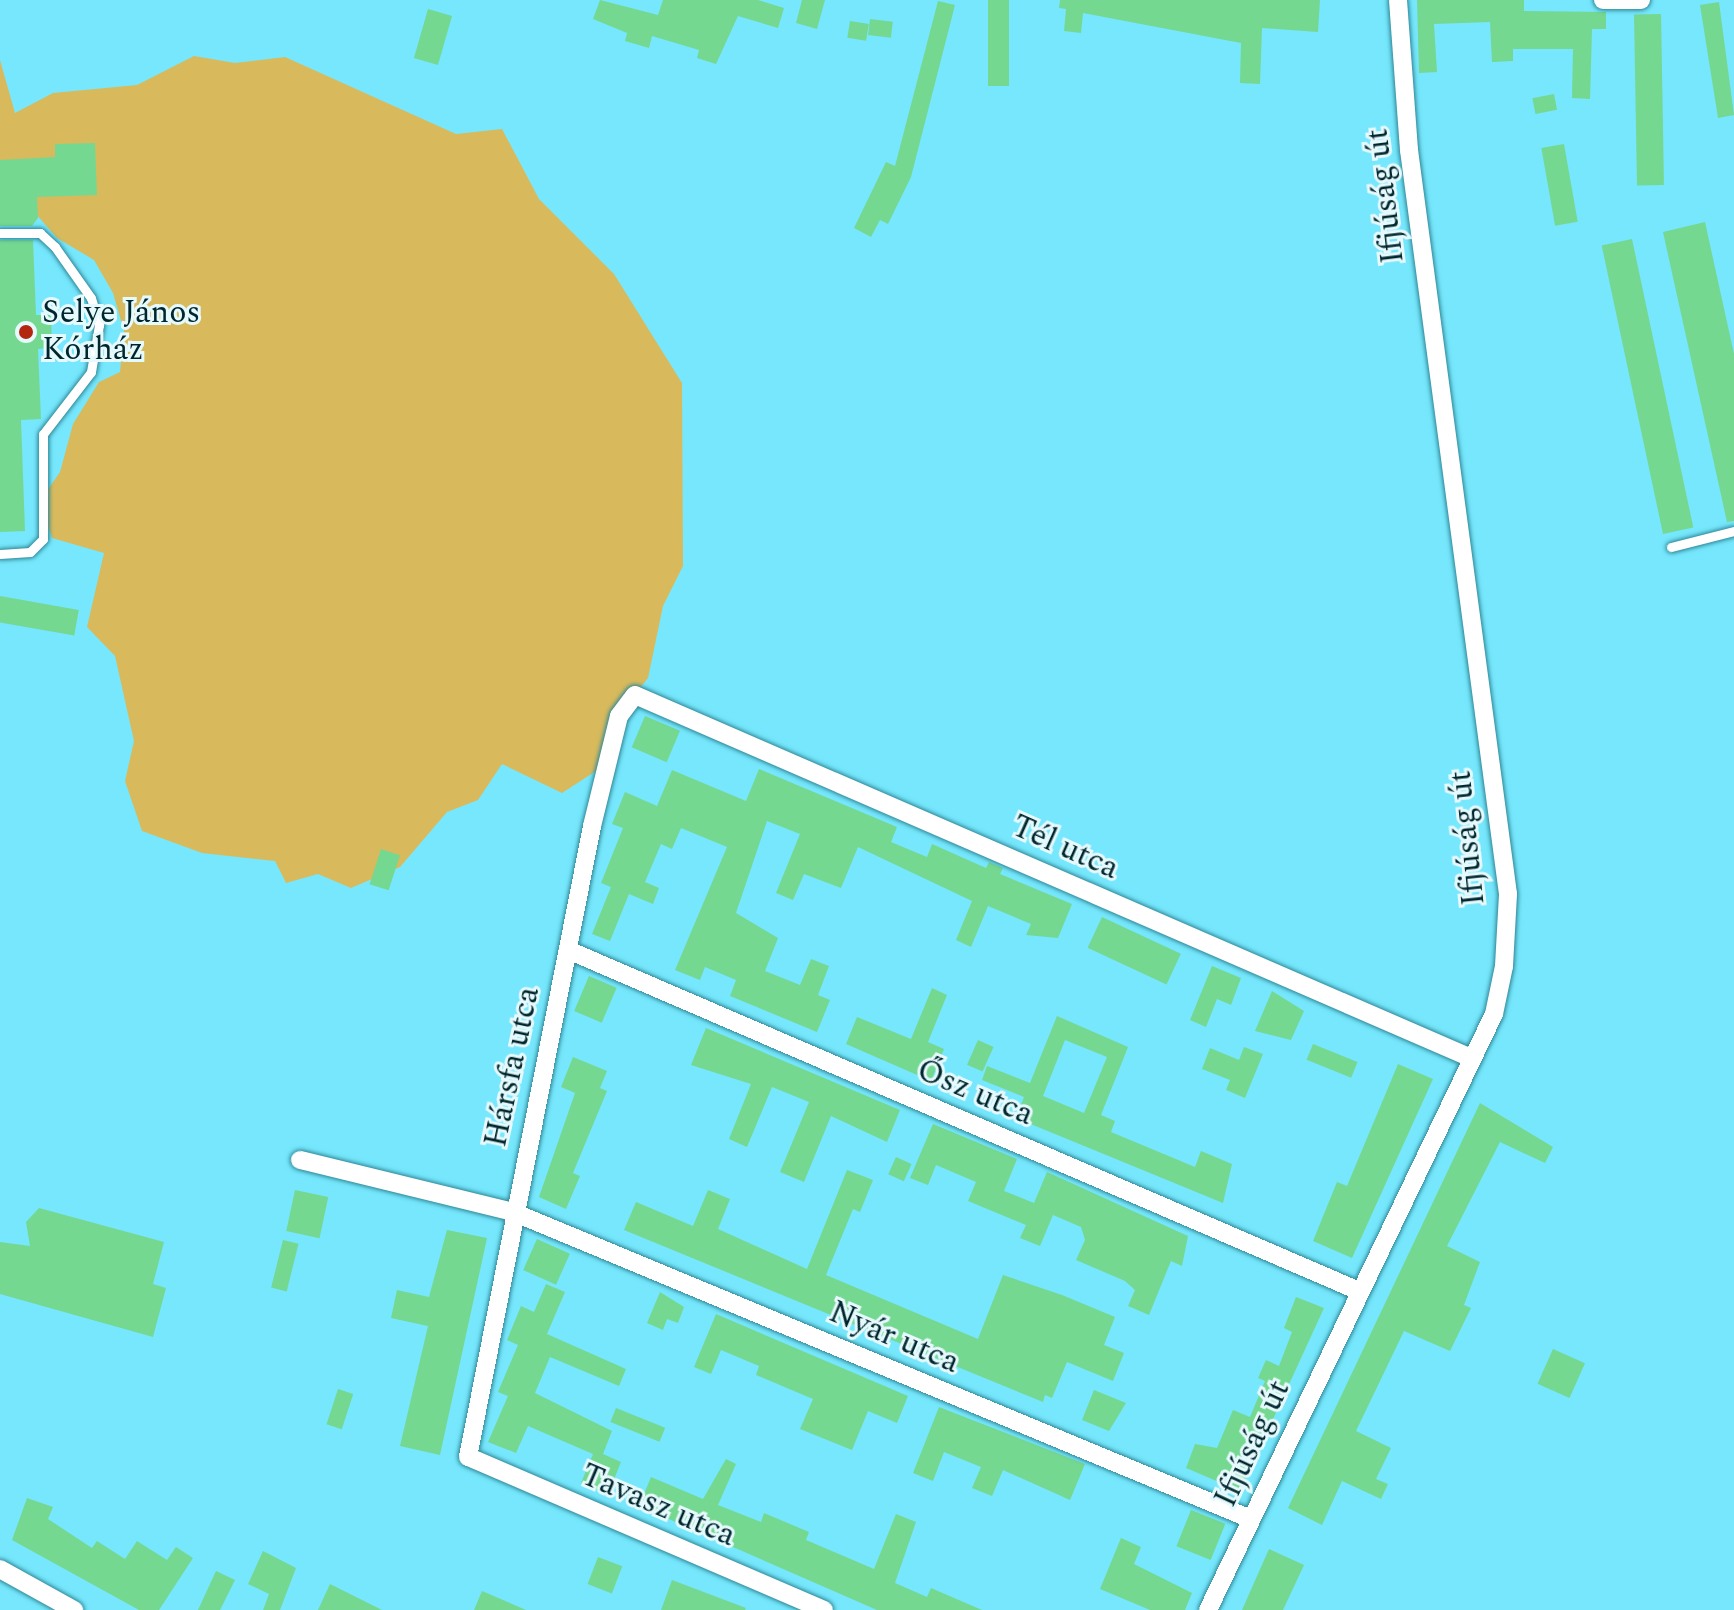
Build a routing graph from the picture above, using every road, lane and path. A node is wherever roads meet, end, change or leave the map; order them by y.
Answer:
1 (1398, 0) edge
2 (1603, 0) edge
3 (1641, 0) edge
4 (0, 233) edge
5 (1734, 531) edge
6 (1671, 547) dead end
7 (0, 554) edge
8 (635, 695) joint
9 (568, 950) junction
10 (1471, 1058) junction
11 (300, 1160) dead end
12 (513, 1212) junction
13 (1359, 1291) junction
14 (468, 1457) joint
15 (1251, 1519) junction
16 (0, 1569) edge
17 (74, 1610) edge
18 (824, 1610) edge
19 (1208, 1610) edge

1 - 10 street, Ifjúság út
2 - 3 street
4 - 7 lane
5 - 6 lane
8 - 9 street, Hársfa utca
8 - 10 street, Tél utca
9 - 12 street, Hársfa utca
9 - 13 street, Ősz utca
10 - 13 street, Ifjúság út
11 - 12 street, Nyár utca
12 - 14 street, Hársfa utca
12 - 15 street, Nyár utca
13 - 15 street, Ifjúság út
14 - 18 street, Tavasz utca
15 - 19 street, Ifjúság út
16 - 17 street

